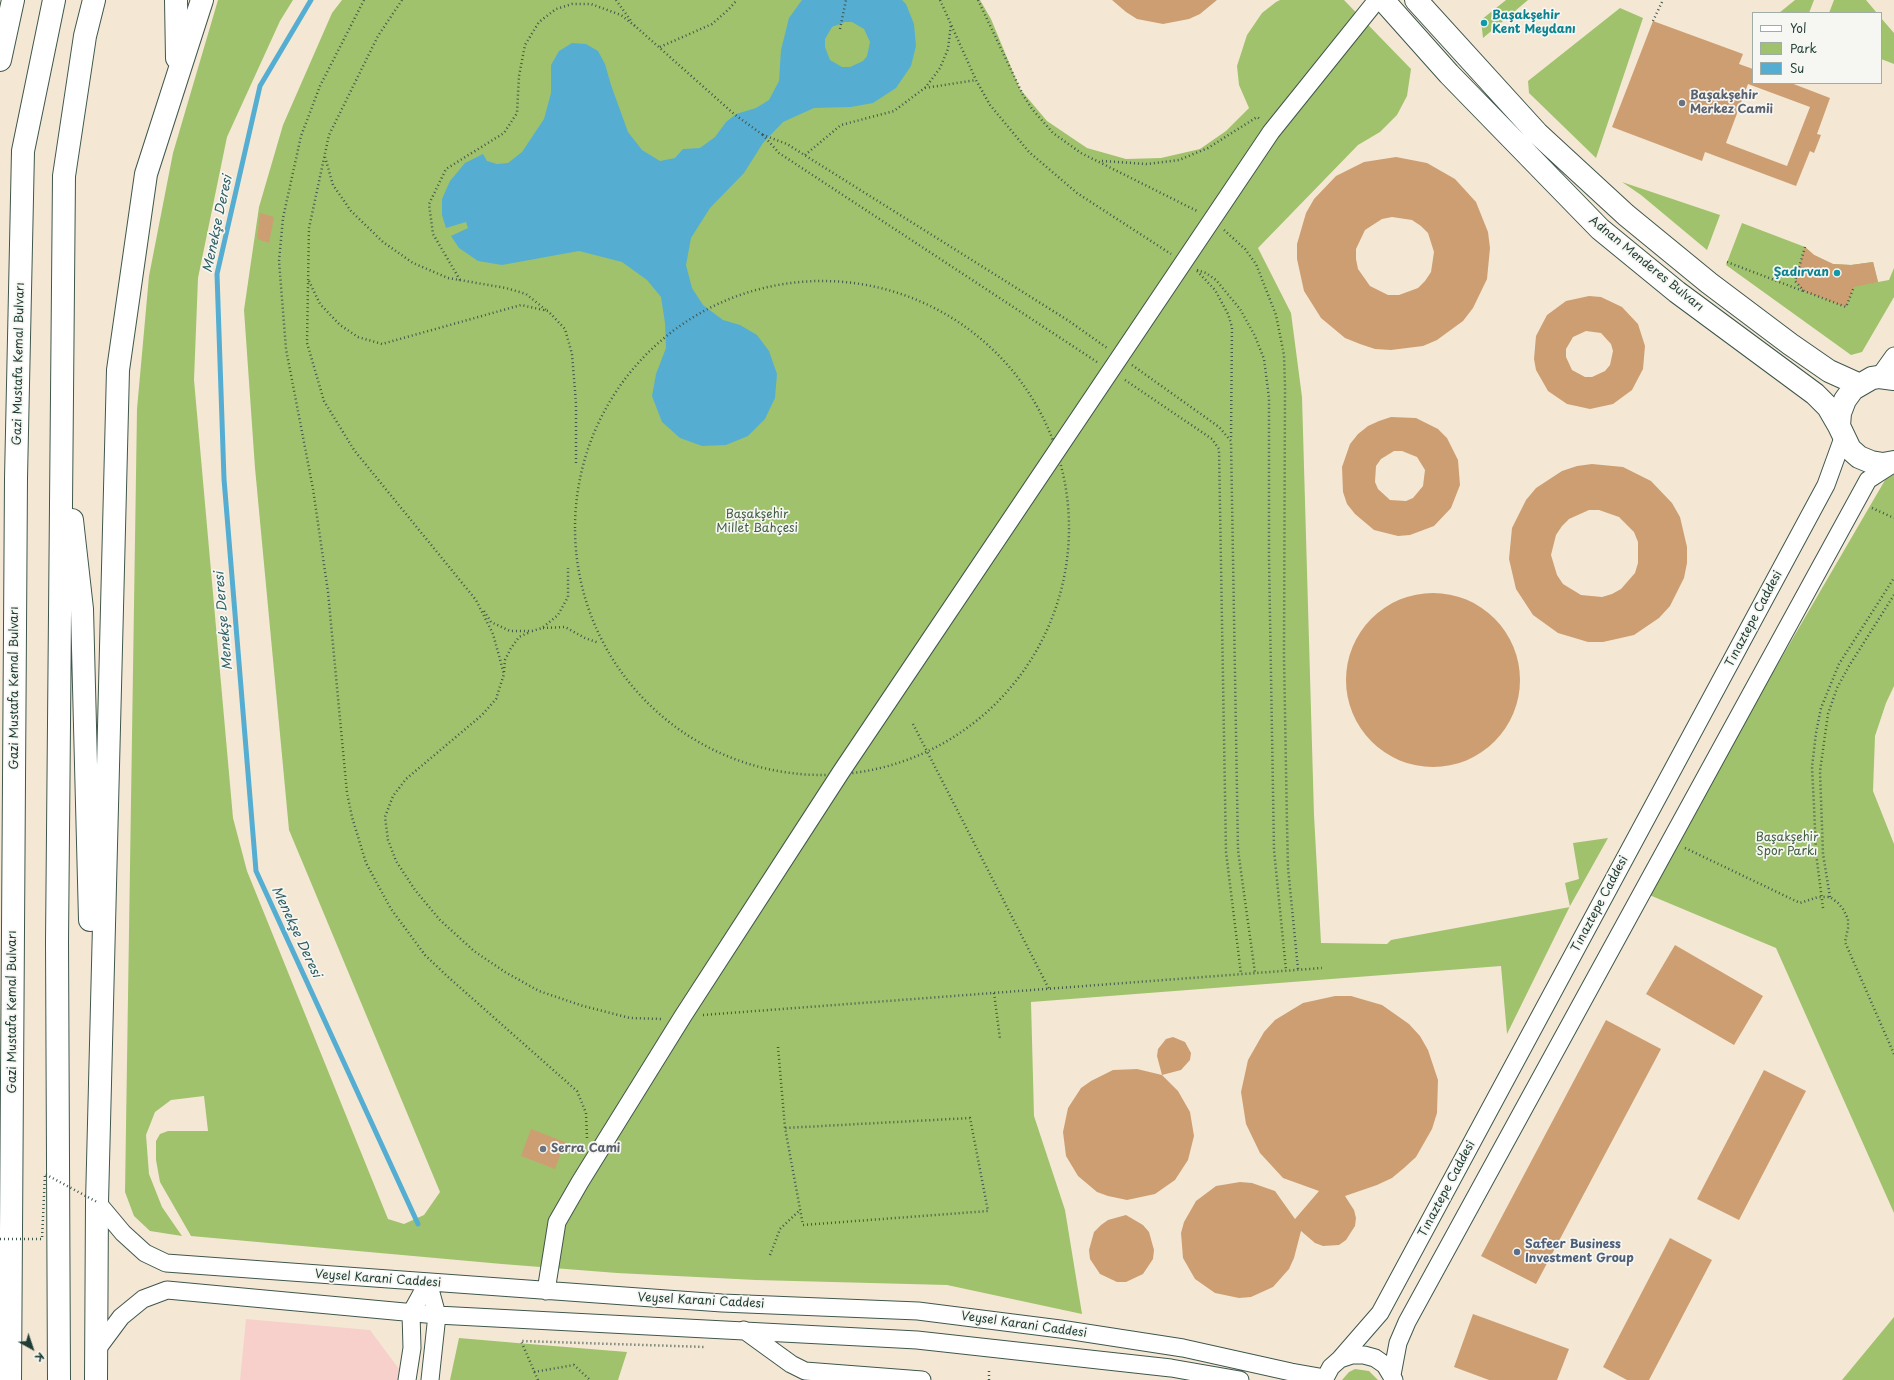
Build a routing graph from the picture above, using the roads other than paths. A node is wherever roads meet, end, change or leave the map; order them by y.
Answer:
1 (13, 0) edge
2 (54, 0) edge
3 (94, 0) edge
4 (176, 0) edge
5 (202, 0) edge
6 (1376, 0) edge
7 (1384, 0) edge
8 (1416, 0) edge
9 (0, 60) edge
10 (177, 77) junction
11 (1894, 356) edge
12 (1878, 380) edge
13 (61, 417) junction
14 (1841, 432) junction
15 (1894, 462) edge
16 (97, 1202) junction
17 (428, 1282) junction
18 (546, 1291) junction
19 (411, 1313) junction
20 (437, 1315) junction
21 (743, 1330) junction
22 (96, 1352) junction
23 (1340, 1359) junction
24 (1393, 1377) edge
25 (880, 1378) edge
26 (1324, 1379) edge
27 (10, 1380) edge
28 (59, 1380) edge
29 (96, 1380) edge
30 (407, 1380) edge
31 (430, 1380) edge
32 (922, 1380) edge
33 (1240, 1380) edge

1 - 9 main road
2 - 27 main road, Gazi Mustafa Kemal Bulvarı
3 - 13 main road
4 - 10 main road
5 - 10 main road
6 - 18 street
7 - 14 main road, Adnan Menderes Bulvarı
8 - 12 main road, Adnan Menderes Bulvarı
10 - 16 main road
11 - 12 street
12 - 14 main road
13 - 16 main road
13 - 28 main road
14 - 15 main road, Adnan Menderes Bulvarı
14 - 23 street, Tınaztepe Caddesi
15 - 24 street
16 - 17 street, Veysel Karani Caddesi
16 - 22 main road
17 - 18 street, Veysel Karani Caddesi
17 - 19 street
17 - 20 street
18 - 26 street, Veysel Karani Caddesi
19 - 20 street, Veysel Karani Caddesi
19 - 22 street, Veysel Karani Caddesi
19 - 30 street
20 - 21 street, Veysel Karani Caddesi
20 - 31 street
21 - 25 street
21 - 33 street, Veysel Karani Caddesi
22 - 29 main road
23 - 24 street
23 - 26 street, Tınaztepe Caddesi
25 - 32 street

